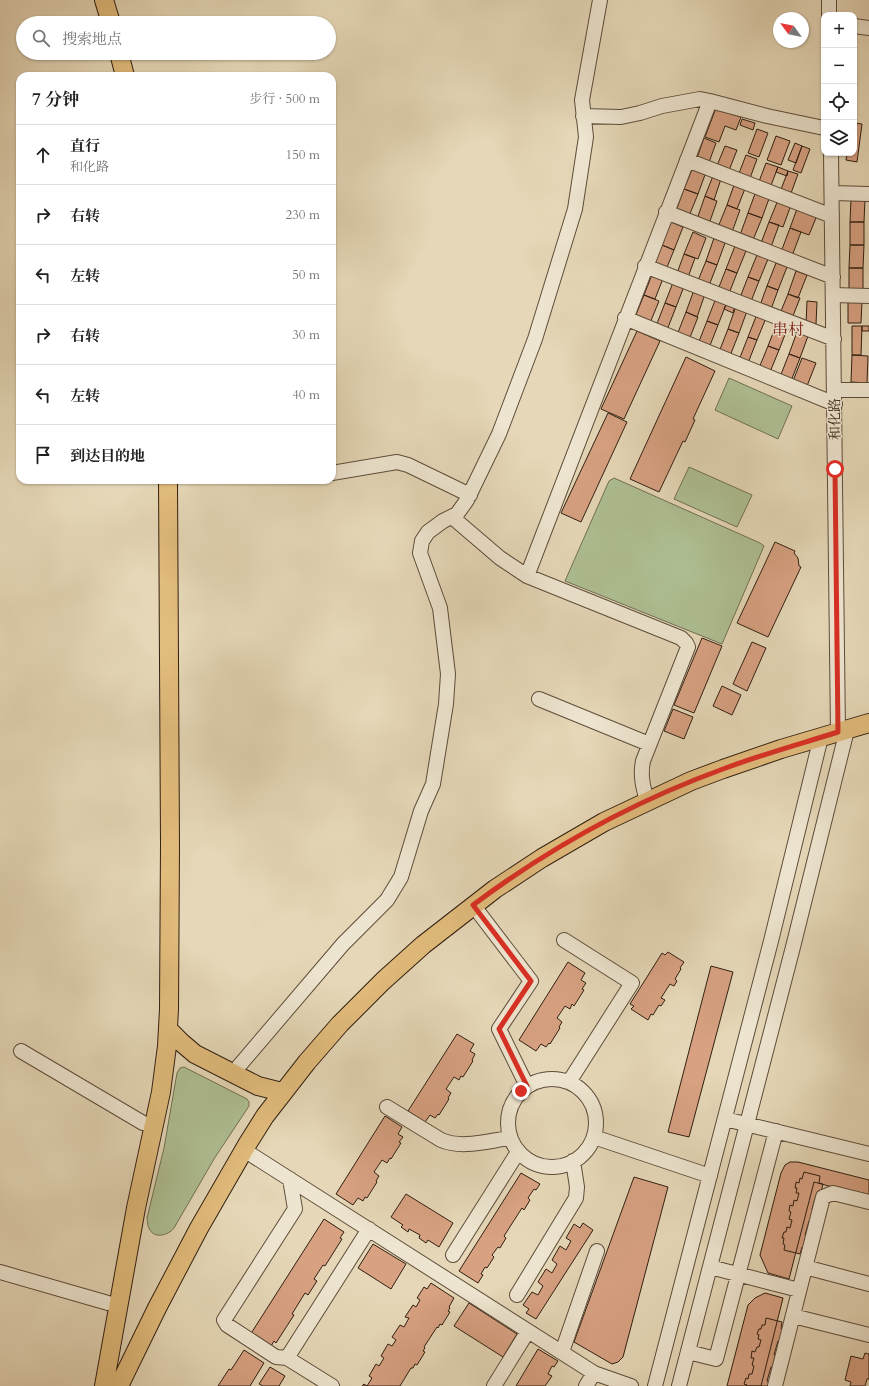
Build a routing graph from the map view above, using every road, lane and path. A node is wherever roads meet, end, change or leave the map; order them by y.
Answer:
1 (104, 0) edge
2 (116, 0) edge
3 (600, 0) edge
4 (829, 0) edge
5 (830, 12) edge
6 (109, 16) edge
7 (120, 16) edge
8 (857, 26) edge
9 (869, 28) edge
10 (121, 60) edge
11 (133, 60) edge
12 (124, 72) edge
13 (136, 72) edge
14 (710, 101) junction
15 (584, 116) junction
16 (821, 127) edge
17 (831, 156) edge
18 (687, 160) junction
19 (832, 193) junction
20 (869, 194) edge
21 (666, 212) junction
22 (832, 216) junction
23 (646, 266) junction
24 (833, 277) junction
25 (833, 295) junction
26 (869, 296) edge
27 (626, 318) junction
28 (834, 339) junction
29 (869, 390) edge
30 (835, 397) junction
31 (336, 472) edge
32 (156, 484) edge
33 (168, 484) edge
34 (470, 494) junction
35 (452, 518) junction
36 (527, 576) junction
37 (539, 699) dead end
38 (869, 723) edge
39 (835, 733) junction
40 (649, 744) junction
41 (647, 801) junction
42 (473, 905) junction
43 (564, 940) dead end
44 (168, 1029) junction
45 (22, 1051) dead end
46 (233, 1073) junction
47 (569, 1082) junction
48 (527, 1086) junction
49 (282, 1092) junction
50 (387, 1107) dead end
51 (725, 1119) junction
52 (143, 1123) junction
53 (747, 1124) junction
54 (776, 1131) junction
55 (594, 1137) junction
56 (510, 1138) junction
57 (244, 1150) junction
58 (518, 1152) junction
59 (869, 1154) edge
60 (573, 1162) junction
61 (710, 1176) junction
62 (290, 1179) junction
63 (869, 1202) edge
64 (369, 1229) junction
65 (598, 1251) dead end
66 (453, 1255) dead end
67 (710, 1267) junction
68 (805, 1268) junction
69 (0, 1272) edge
70 (738, 1274) junction
71 (869, 1284) edge
72 (799, 1290) junction
73 (517, 1295) dead end
74 (108, 1303) junction
75 (793, 1316) junction
76 (528, 1331) junction
77 (869, 1335) edge
78 (562, 1352) junction
79 (688, 1352) junction
80 (287, 1358) junction
81 (594, 1373) junction
82 (94, 1386) edge
83 (116, 1386) edge
84 (332, 1386) edge
85 (494, 1386) edge
86 (586, 1386) edge
87 (632, 1386) edge
88 (655, 1386) edge
89 (679, 1386) edge
90 (775, 1386) edge

1 - 6 main road
2 - 7 main road
3 - 15 street
4 - 5 street
8 - 9 street
10 - 12 main road
11 - 13 main road
14 - 15 street
14 - 16 street
14 - 18 street
15 - 34 street
17 - 19 street, 和化路
18 - 21 street
18 - 22 street
19 - 20 street
19 - 22 street, 和化路
21 - 23 street
21 - 24 street
22 - 24 street, 和化路
23 - 27 street
23 - 28 street
24 - 25 street, 和化路
25 - 26 street
25 - 28 street, 和化路
27 - 30 street
27 - 36 street
28 - 30 street, 和化路
29 - 30 street
30 - 39 street, 和化路
31 - 34 street
32 - 52 main road
33 - 44 main road
34 - 35 street
35 - 36 street
35 - 46 street
36 - 40 street
37 - 40 street
38 - 39 main road
39 - 41 main road
39 - 51 street
39 - 53 street
40 - 41 street
41 - 42 main road
42 - 48 street
42 - 49 main road
43 - 47 street
44 - 46 main road
44 - 83 main road
45 - 52 street
46 - 49 main road
47 - 48 street
47 - 55 street
48 - 56 street
49 - 57 main road
50 - 56 street
51 - 53 street
51 - 61 street
52 - 74 main road
53 - 54 street
53 - 67 street
54 - 59 street
54 - 70 street
55 - 60 street
55 - 61 street
56 - 58 street
57 - 62 street
57 - 83 main road
58 - 60 street
58 - 66 street
60 - 73 street
61 - 88 street
62 - 64 street
62 - 80 street
63 - 68 street
64 - 76 street
64 - 80 street
65 - 78 street
67 - 70 street
67 - 79 street
68 - 71 street
68 - 72 street
69 - 74 street
70 - 72 street
70 - 79 street
72 - 75 street
74 - 82 main road
75 - 77 street
75 - 90 street
76 - 78 street
76 - 85 street
78 - 81 street
79 - 89 street
80 - 84 street
81 - 86 street
81 - 87 street

